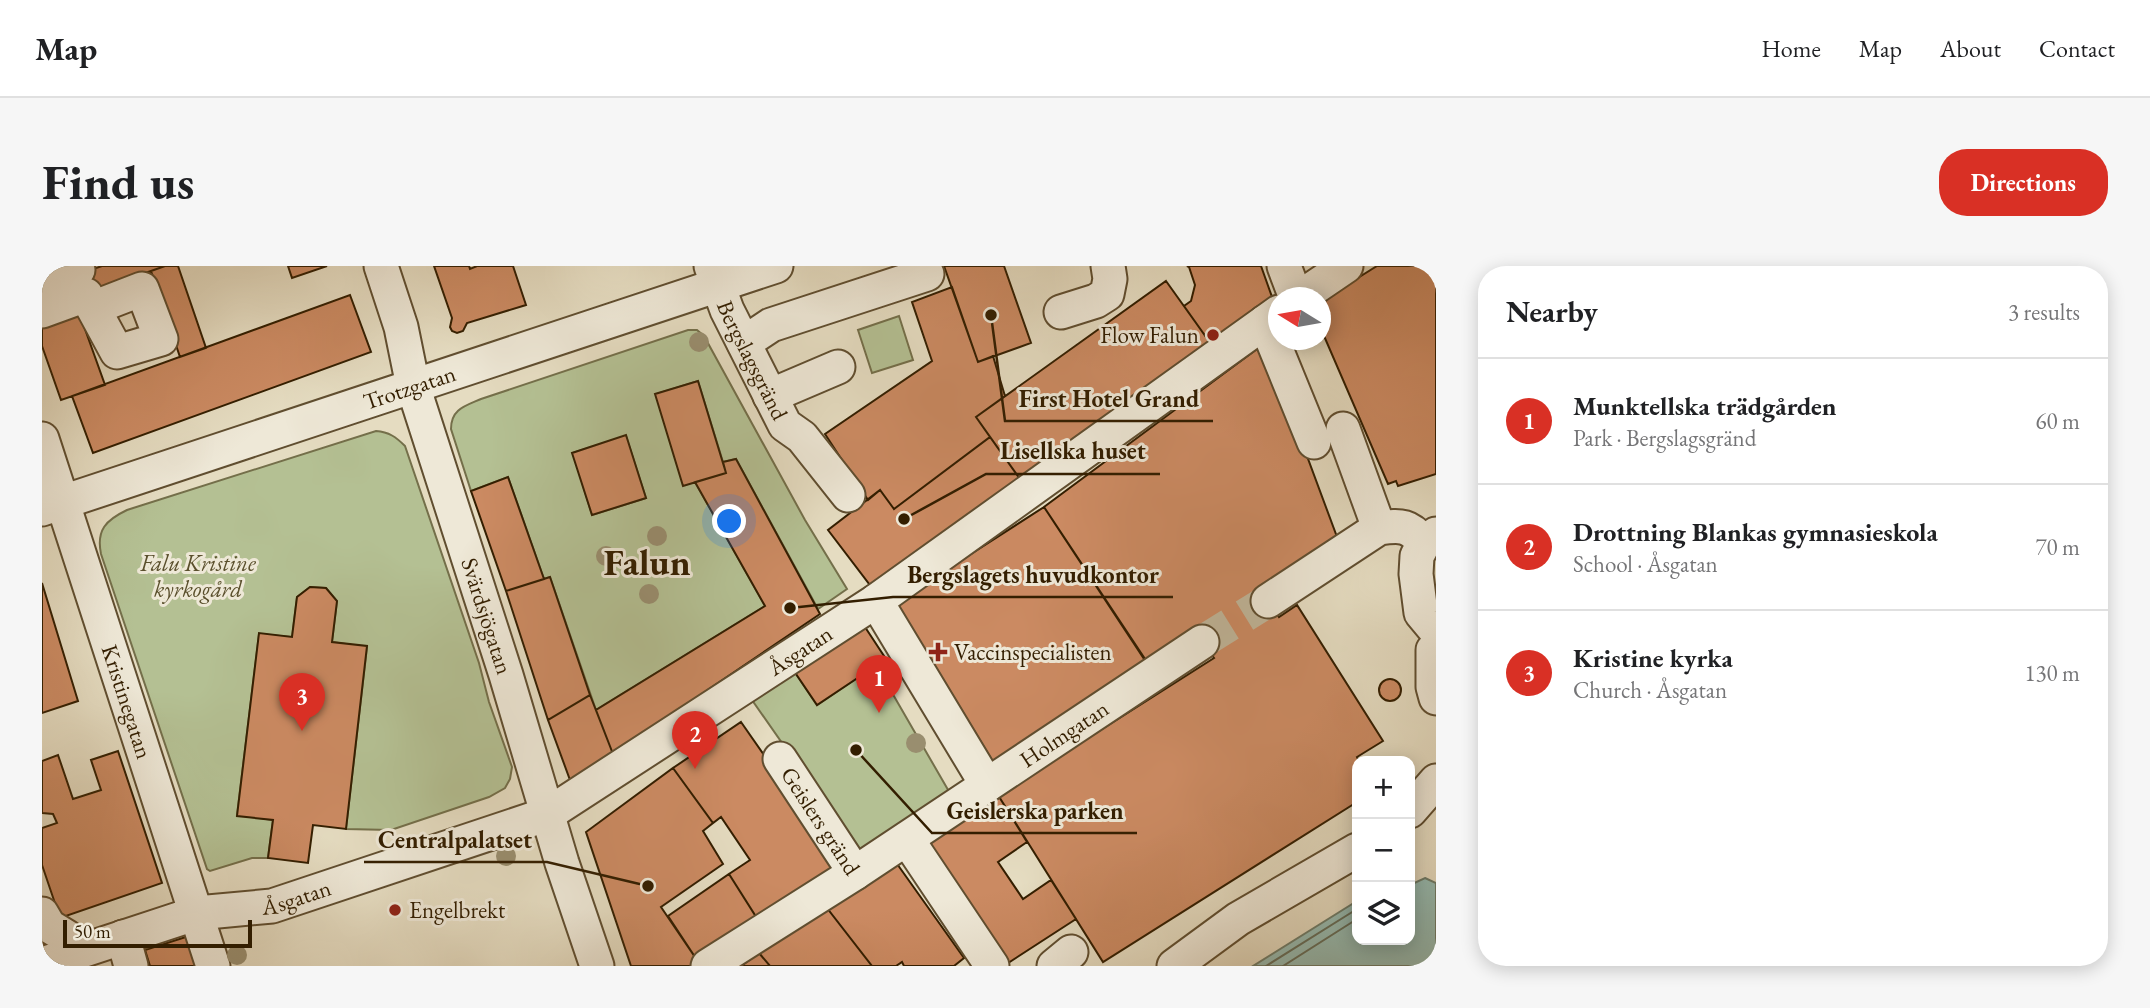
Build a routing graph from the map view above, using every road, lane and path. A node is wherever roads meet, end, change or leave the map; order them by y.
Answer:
1 (77, 266) edge
2 (381, 266) edge
3 (776, 266) edge
4 (1108, 266) edge
5 (1284, 266) edge
6 (927, 274) dead end
7 (714, 276) edge
8 (42, 284) edge
9 (1292, 287) edge
10 (93, 308) dead end
11 (42, 311) edge
12 (1061, 312) dead end
13 (744, 344) junction
14 (838, 367) dead end
15 (413, 386) junction
16 (770, 396) junction
17 (42, 439) edge
18 (848, 495) dead end
19 (52, 505) edge
20 (1379, 528) junction
21 (1430, 539) edge
22 (1268, 601) tunnel mouth
23 (870, 604) junction
24 (1436, 631) edge
25 (1202, 642) tunnel mouth
26 (1436, 647) edge
27 (1436, 698) edge
28 (1436, 781) edge
29 (987, 785) junction
30 (574, 797) junction
31 (1415, 805) edge
32 (1436, 810) edge
33 (1415, 825) edge
34 (906, 839) junction
35 (1352, 853) edge
36 (197, 913) junction
37 (42, 914) edge
38 (770, 927) edge
39 (127, 952) edge
40 (74, 954) junction
41 (985, 960) edge
42 (42, 964) edge
43 (213, 966) edge
44 (597, 966) edge
45 (1174, 966) edge

1 - 8 street
2 - 15 street, Svärdsjögatan
3 - 7 street, Trotzgatan
4 - 12 street
5 - 9 street
6 - 13 street
7 - 13 street, Bergslagsgränd
7 - 15 street, Trotzgatan
10 - 11 street
13 - 16 street, Bergslagsgränd
14 - 16 street
15 - 19 street, Trotzgatan
15 - 30 street, Svärdsjögatan
16 - 18 street, Bergslagsgränd
17 - 19 street, Kristinegatan
19 - 36 street, Kristinegatan
20 - 21 street
20 - 22 street
20 - 23 street, Åsgatan
21 - 24 street
23 - 29 street
23 - 30 street, Åsgatan
25 - 29 street, Holmgatan
26 - 27 street
28 - 31 street
29 - 34 street, Holmgatan
30 - 36 street, Åsgatan
30 - 44 street, Svärdsjögatan
32 - 33 street
34 - 38 street, Holmgatan
34 - 41 street
35 - 45 street
36 - 39 street, Åsgatan
36 - 43 street, Kristinegatan
37 - 40 street
39 - 40 street, Åsgatan
40 - 42 street, Åsgatan

